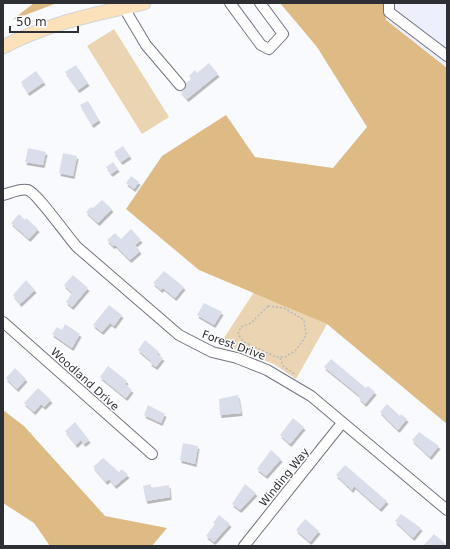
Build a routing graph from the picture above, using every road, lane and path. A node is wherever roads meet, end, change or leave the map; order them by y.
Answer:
1 (144, 3) edge
2 (230, 3) edge
3 (260, 3) edge
4 (389, 3) edge
5 (124, 8) junction
6 (3, 47) edge
7 (447, 56) edge
8 (180, 85) dead end
9 (3, 195) edge
10 (3, 322) edge
11 (280, 357) junction
12 (298, 377) dead end
13 (342, 423) junction
14 (152, 454) dead end
15 (447, 510) edge
16 (247, 543) edge
17 (258, 546) edge

1 - 5 main road
2 - 3 street
4 - 7 street
5 - 6 main road
5 - 8 street
9 - 13 street, Forest Drive
10 - 14 street, Woodland Drive
11 - 11 path
11 - 12 path
13 - 15 street, Forest Drive
13 - 16 street, Winding Way
16 - 17 street

